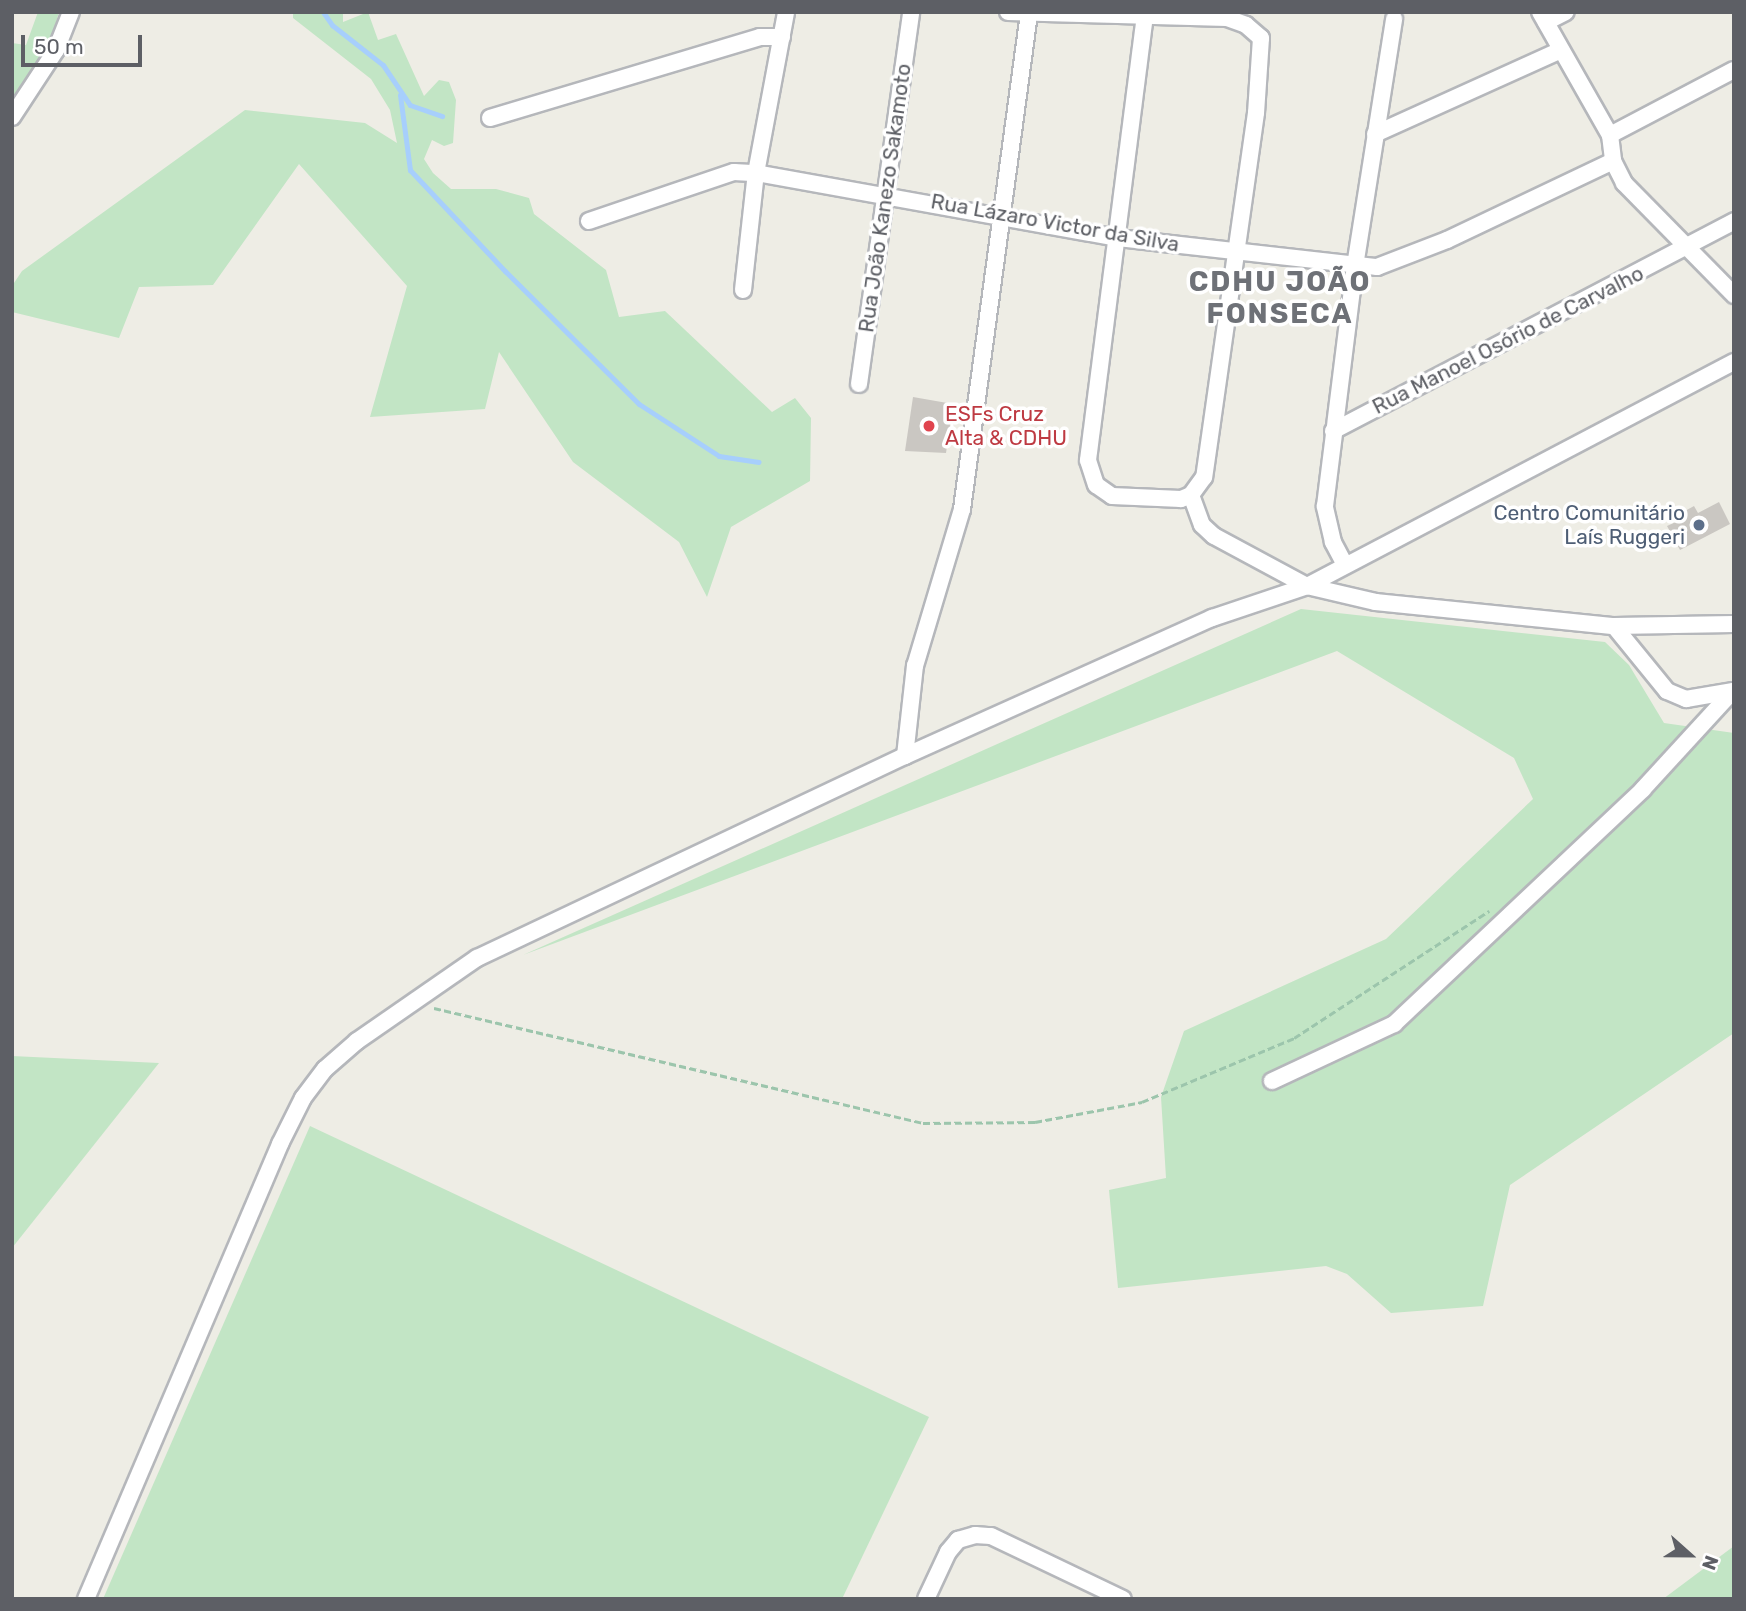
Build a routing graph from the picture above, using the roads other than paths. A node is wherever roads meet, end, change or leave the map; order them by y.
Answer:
1 (71, 12) edge
2 (786, 12) edge
3 (911, 12) edge
4 (1008, 12) edge
5 (1566, 12) edge
6 (1029, 14) junction
7 (1145, 17) junction
8 (1543, 17) edge
9 (1394, 19) dead end
10 (782, 37) junction
11 (1559, 51) junction
12 (1734, 70) edge
13 (12, 117) edge
14 (491, 118) dead end
15 (1375, 134) junction
16 (1610, 135) junction
17 (1613, 161) junction
18 (756, 173) junction
19 (885, 193) junction
20 (1002, 217) junction
21 (589, 221) dead end
22 (1734, 221) edge
23 (1118, 237) junction
24 (1684, 249) junction
25 (1236, 250) junction
26 (1355, 266) junction
27 (743, 290) dead end
28 (1734, 295) edge
29 (1734, 362) edge
30 (859, 384) dead end
31 (1333, 430) junction
32 (1196, 491) junction
33 (1345, 563) junction
34 (1307, 586) junction
35 (1734, 624) edge
36 (1614, 626) junction
37 (1733, 691) edge
38 (905, 755) junction
39 (1272, 1081) dead end
40 (86, 1599) edge
41 (926, 1599) edge
42 (1123, 1599) edge

1 - 13 street
2 - 10 street
3 - 19 street, Rua João Kanezo Sakamoto
4 - 6 street
5 - 8 street
6 - 7 street
6 - 20 street
7 - 23 street
7 - 25 street
8 - 11 street
9 - 15 street
10 - 14 street
10 - 18 street
11 - 15 street
11 - 16 street
12 - 16 street
15 - 26 street
16 - 17 street
17 - 24 street
17 - 26 street, Rua Lázaro Victor da Silva
18 - 19 street, Rua Lázaro Victor da Silva
18 - 21 street, Rua Lázaro Victor da Silva
18 - 27 street
19 - 20 street, Rua Lázaro Victor da Silva
19 - 30 street, Rua João Kanezo Sakamoto
20 - 23 street, Rua Lázaro Victor da Silva
20 - 38 street
22 - 24 street, Rua Manoel Osório de Carvalho
23 - 25 street, Rua Lázaro Victor da Silva
23 - 32 street
24 - 28 street
24 - 31 street, Rua Manoel Osório de Carvalho
25 - 26 street, Rua Lázaro Victor da Silva
25 - 32 street
26 - 31 street
29 - 33 street
31 - 33 street
32 - 34 street
33 - 34 street
34 - 36 street
34 - 38 street
35 - 36 street
36 - 37 street
37 - 39 street
38 - 40 street
41 - 42 street

